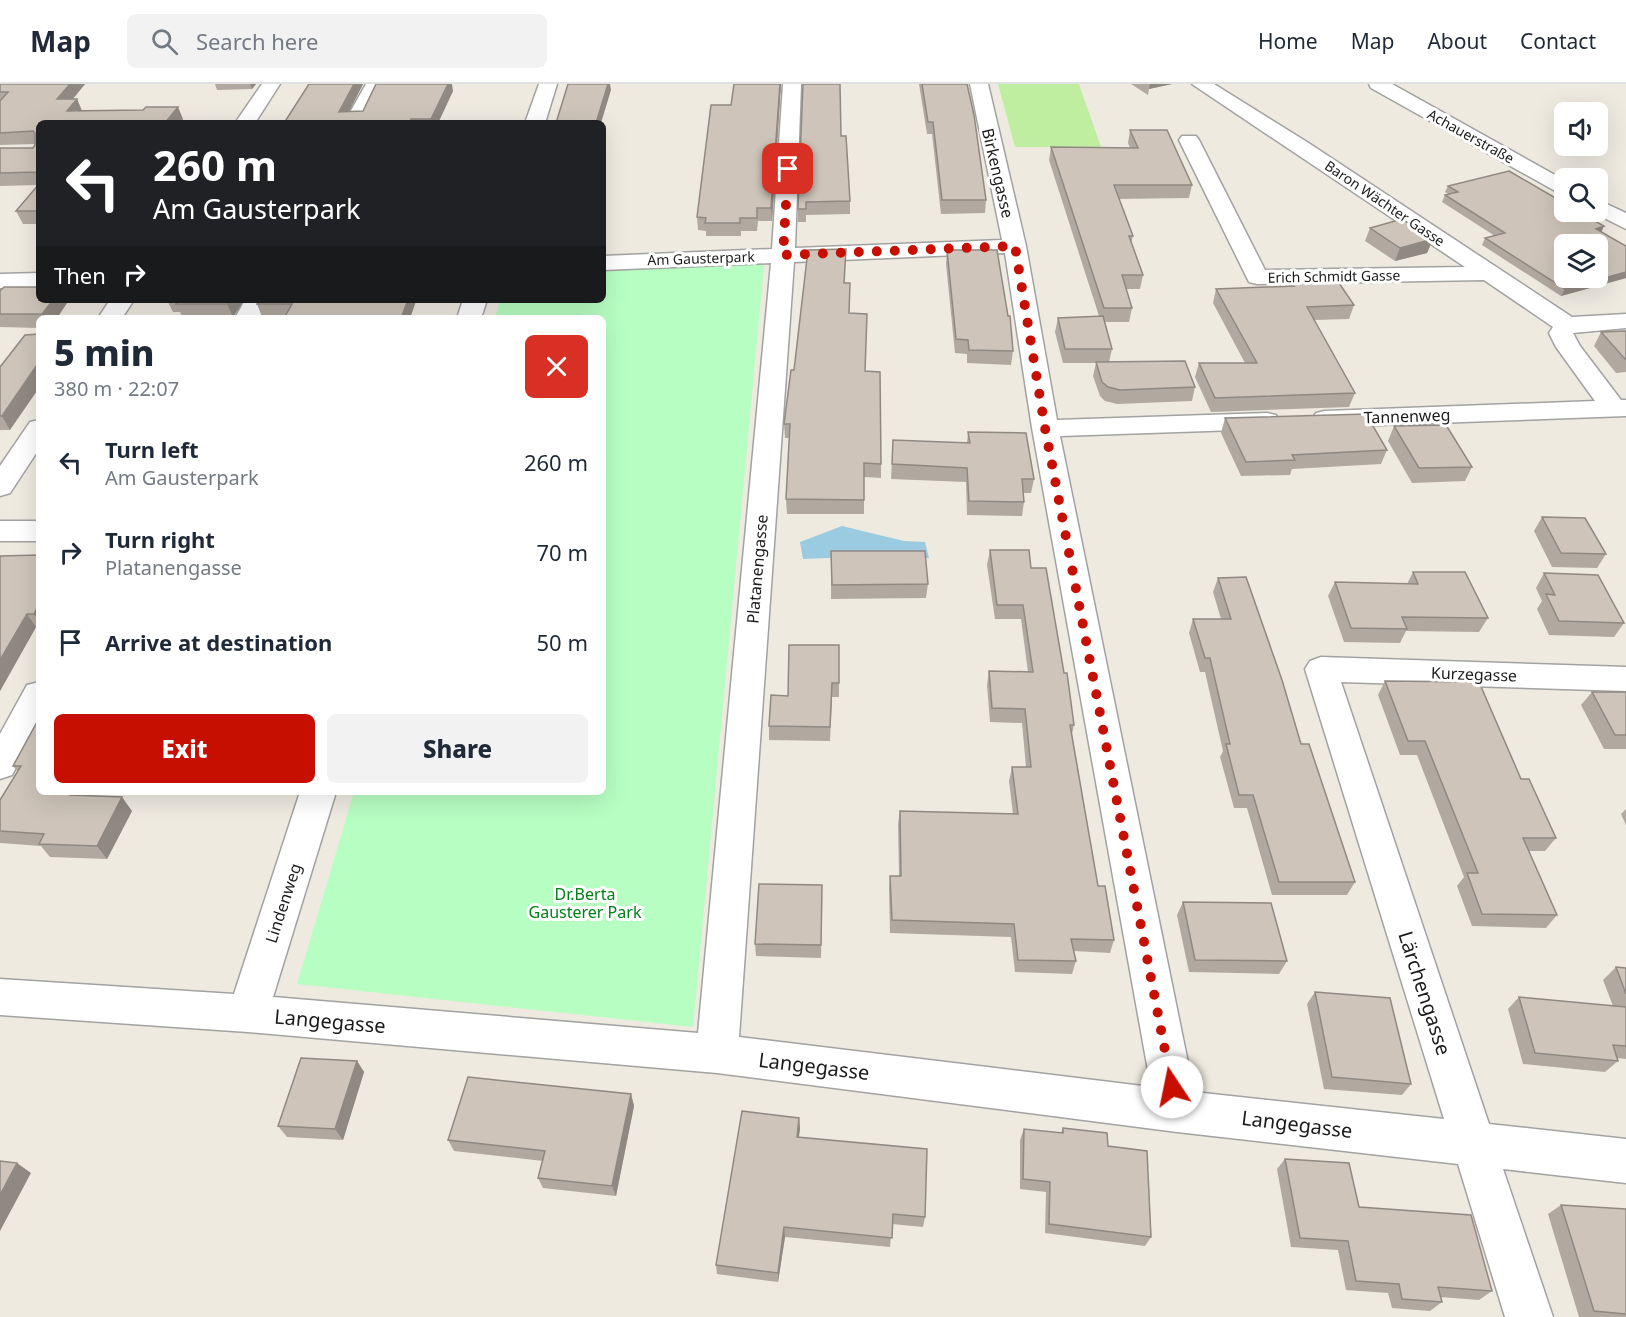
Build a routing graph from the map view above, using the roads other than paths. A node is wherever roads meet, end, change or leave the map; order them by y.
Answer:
1 (271, 84) edge
2 (375, 84) edge
3 (548, 84) edge
4 (792, 84) edge
5 (979, 84) edge
6 (1201, 84) edge
7 (1378, 84) edge
8 (246, 120) edge
9 (356, 120) edge
10 (536, 120) edge
11 (1189, 140) dead end
12 (1554, 182) edge
13 (1608, 212) edge
14 (1626, 222) edge
15 (1015, 246) junction
16 (783, 255) junction
17 (606, 262) edge
18 (1492, 273) junction
19 (0, 280) edge
20 (36, 280) edge
21 (1626, 321) edge
22 (1567, 325) junction
23 (1620, 409) edge
24 (1045, 428) junction
25 (36, 433) edge
26 (0, 488) edge
27 (0, 531) edge
28 (36, 531) edge
29 (1321, 669) joint
30 (1626, 679) edge
31 (36, 699) edge
32 (0, 765) edge
33 (317, 795) edge
34 (0, 997) edge
35 (248, 1013) junction
36 (717, 1054) junction
37 (1177, 1111) junction
38 (1474, 1145) junction
39 (1626, 1161) edge
40 (1529, 1317) edge

1 - 8 street
2 - 9 street
3 - 10 street
4 - 16 street, Platanengasse
5 - 15 street, Birkengasse
6 - 18 street, Baron Wächter Gasse
7 - 12 street, Achauerstraße
11 - 18 street, Erich Schmidt Gasse
13 - 14 street
15 - 16 street, Am Gausterpark
15 - 24 street, Birkengasse
16 - 17 street, Am Gausterpark
16 - 36 street, Platanengasse
18 - 22 street, Baron Wächter Gasse
19 - 20 street
21 - 22 street
22 - 23 street
23 - 24 street, Tannenweg
24 - 37 street, Birkengasse
25 - 26 street
27 - 28 street
29 - 30 street, Kurzegasse
29 - 38 street, Lärchengasse
31 - 32 street
33 - 35 street, Lindenweg
34 - 35 street, Langegasse
35 - 36 street, Langegasse
36 - 37 street, Langegasse
37 - 38 street, Langegasse
38 - 39 street, Langegasse
38 - 40 street, Lärchengasse

